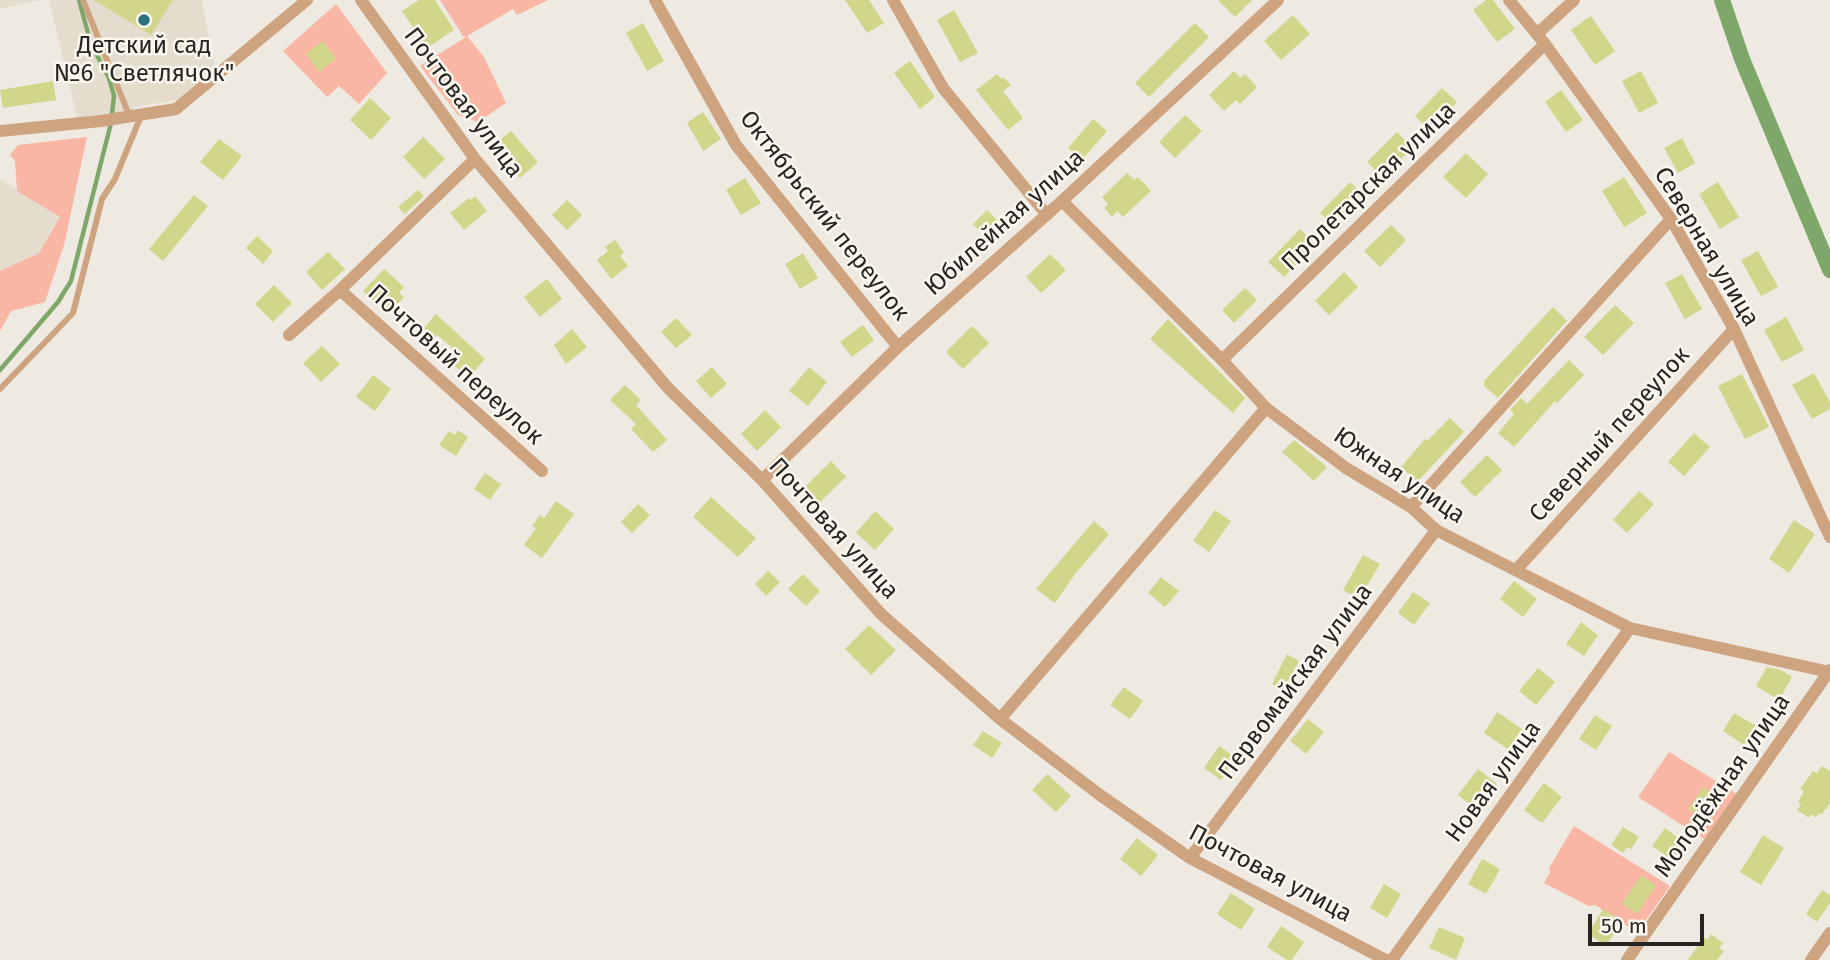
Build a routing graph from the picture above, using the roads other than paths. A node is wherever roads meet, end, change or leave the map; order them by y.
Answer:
1 (83, 0) edge
2 (307, 0) edge
3 (361, 0) edge
4 (655, 0) edge
5 (893, 0) edge
6 (1278, 0) edge
7 (1509, 0) edge
8 (1574, 0) edge
9 (1541, 39) junction
10 (131, 115) junction
11 (0, 131) edge
12 (475, 159) junction
13 (1062, 201) junction
14 (1047, 215) junction
15 (1671, 219) junction
16 (340, 290) junction
17 (1734, 329) junction
18 (289, 335) dead end
19 (898, 347) junction
20 (1222, 360) junction
21 (0, 389) edge
22 (1266, 408) junction
23 (542, 471) dead end
24 (762, 480) junction
25 (1410, 507) junction
26 (1436, 530) junction
27 (1830, 537) edge
28 (1517, 569) junction
29 (1630, 628) junction
30 (1829, 671) edge
31 (1000, 719) junction
32 (1191, 858) junction
33 (1830, 933) edge
34 (1386, 960) edge
35 (1392, 960) edge
36 (1627, 960) edge
37 (1811, 960) edge

1 - 10 lane
2 - 10 street
3 - 12 street, Почтовая улица
4 - 19 street, Октябрьский переулок
5 - 14 street
6 - 13 street, Юбилейная улица
7 - 9 street, Северная улица
8 - 9 street
9 - 15 street, Северная улица
9 - 20 street, Пролетарская улица
10 - 11 street
10 - 21 lane
12 - 16 street, Почтовый переулок
12 - 24 street, Почтовая улица
13 - 14 street, Юбилейная улица
13 - 20 street, Южная улица
14 - 19 street, Юбилейная улица
15 - 17 street, Северная улица
15 - 25 street
16 - 18 street, Почтовый переулок
16 - 23 street, Почтовый переулок
17 - 27 street, Северная улица
17 - 28 street, Северный переулок
19 - 24 street, Юбилейная улица
20 - 22 street, Южная улица
22 - 25 street, Южная улица
22 - 31 street
24 - 31 street, Почтовая улица
25 - 26 street, Южная улица
26 - 28 street, Южная улица
26 - 32 street, Первомайская улица
28 - 29 street, Южная улица
29 - 30 street, Южная улица
29 - 35 street, Новая улица
30 - 36 street, Молодёжная улица
31 - 32 street, Почтовая улица
32 - 34 street, Почтовая улица
33 - 37 street

